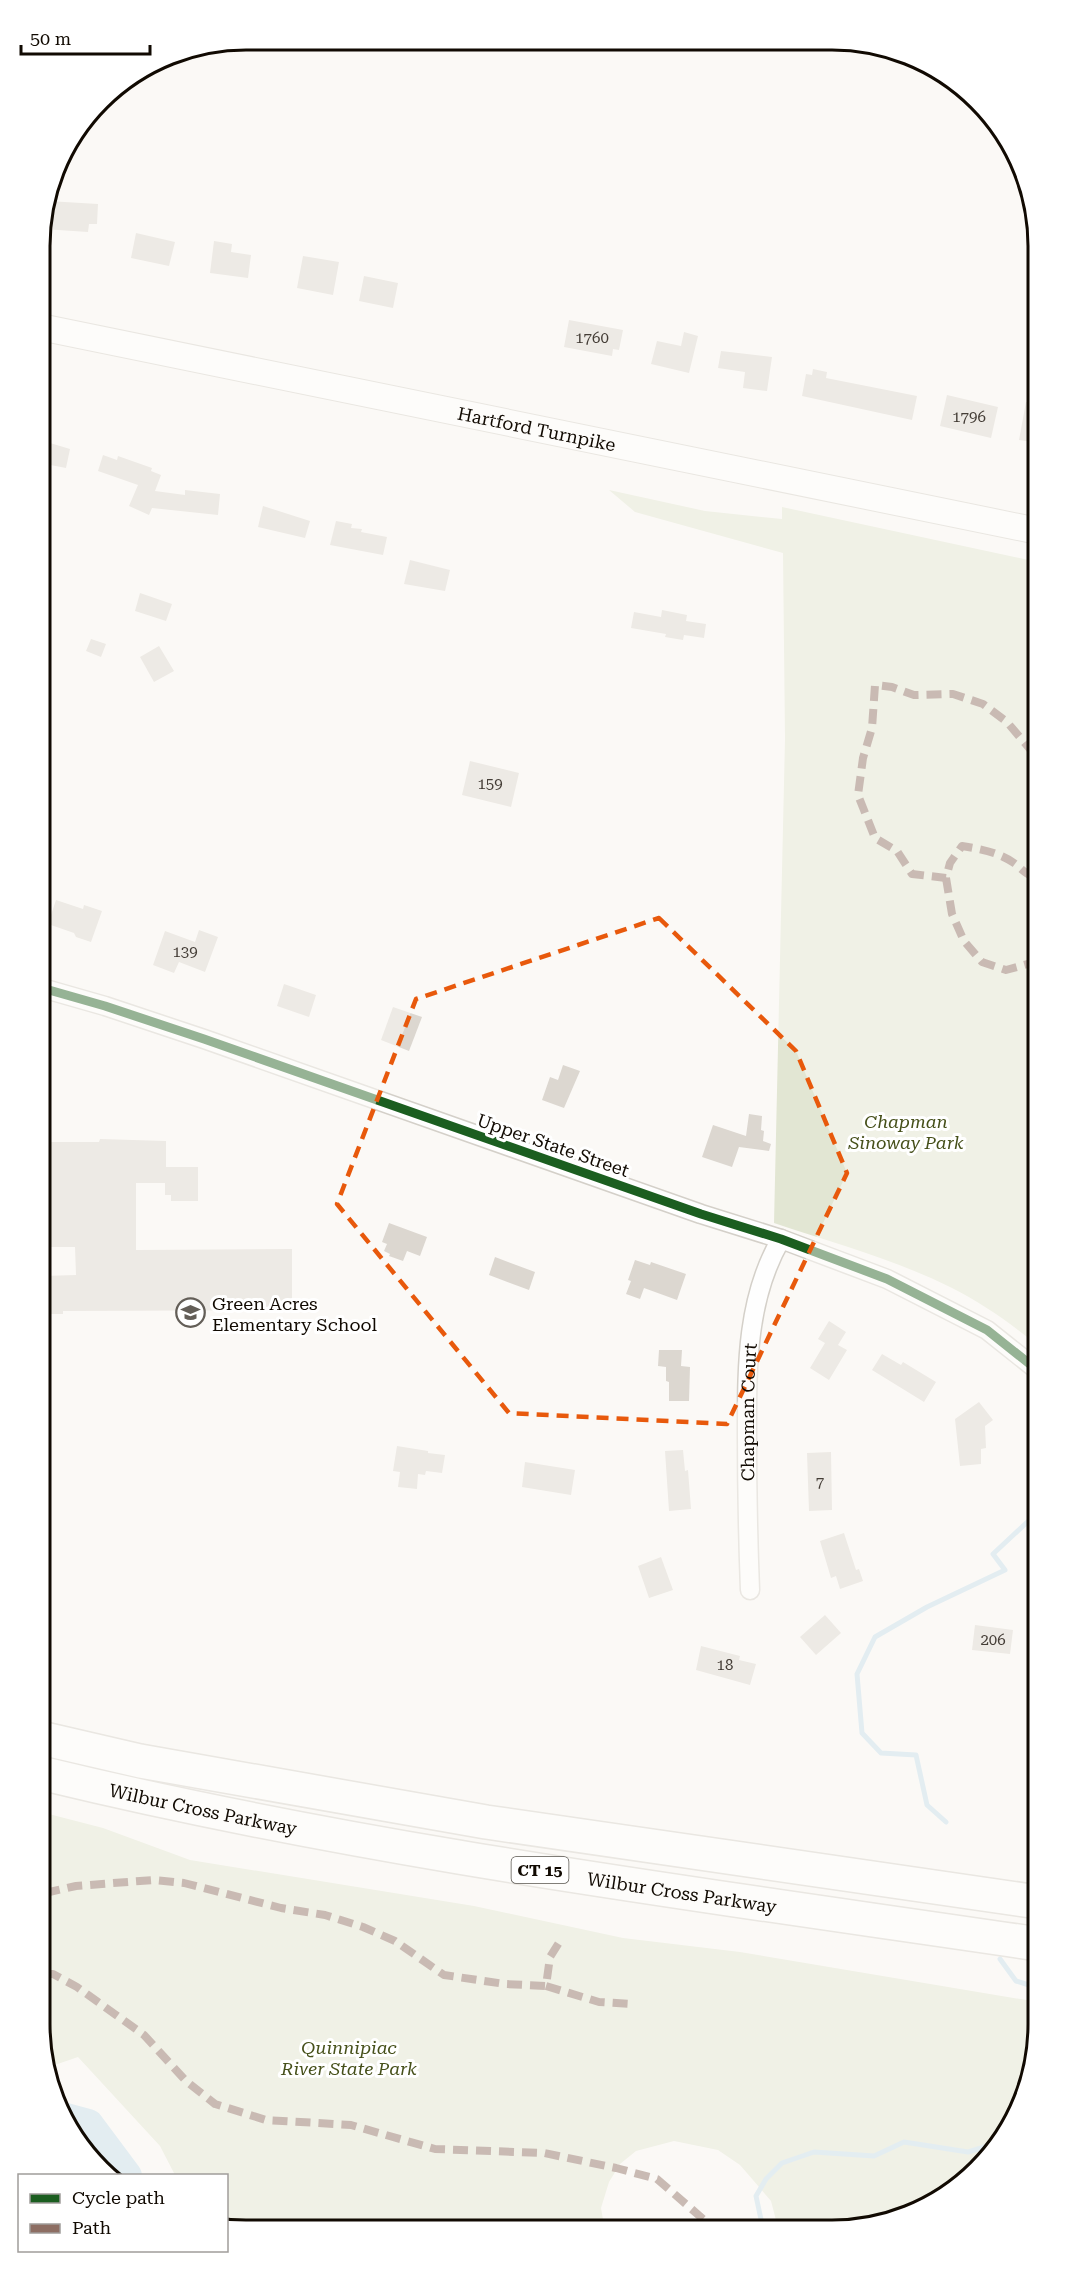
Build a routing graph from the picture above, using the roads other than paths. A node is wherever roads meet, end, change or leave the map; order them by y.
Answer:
1 (50, 329) edge
2 (1028, 529) edge
3 (50, 990) edge
4 (781, 1239) junction
5 (1028, 1362) edge
6 (750, 1590) dead end
7 (50, 1740) edge
8 (50, 1775) edge
9 (1028, 1901) edge
10 (1028, 1943) edge

1 - 2 main road, Hartford Turnpike
3 - 4 street, Upper State Street
4 - 5 street, Upper State Street
4 - 6 street, Chapman Court
7 - 9 highway, Wilbur Cross Parkway / CT 15
8 - 10 highway, Wilbur Cross Parkway / CT 15

